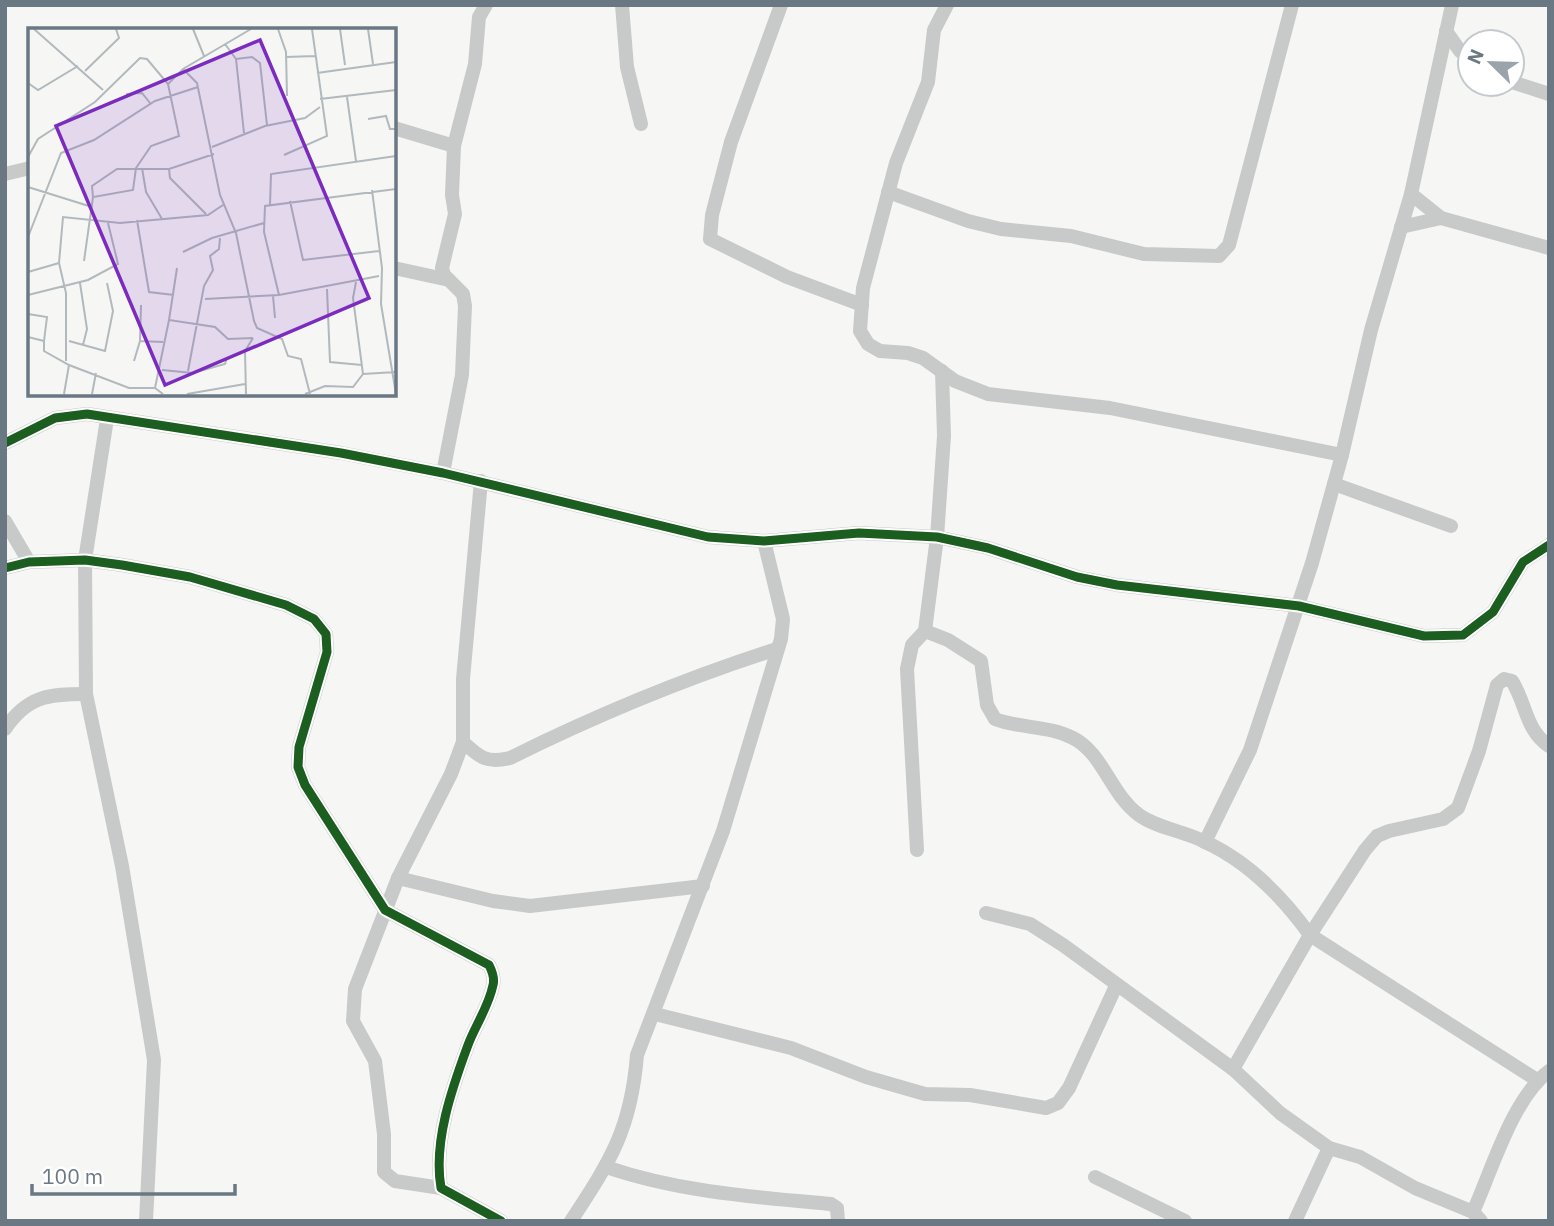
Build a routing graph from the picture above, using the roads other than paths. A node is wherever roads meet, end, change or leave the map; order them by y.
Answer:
1 (486, 5) edge
2 (622, 5) edge
3 (781, 5) edge
4 (947, 5) edge
5 (1292, 5) edge
6 (1451, 5) edge
7 (1446, 30) junction
8 (1456, 45) edge
9 (1526, 87) edge
10 (1549, 94) edge
11 (640, 124) dead end
12 (396, 129) edge
13 (454, 145) junction
14 (28, 168) edge
15 (5, 174) edge
16 (888, 192) junction
17 (1411, 194) junction
18 (1441, 218) junction
19 (1401, 227) junction
20 (1549, 248) edge
21 (396, 268) edge
22 (449, 280) junction
23 (862, 305) junction
24 (942, 371) junction
25 (107, 419) junction
26 (5, 443) edge
27 (1342, 455) junction
28 (443, 473) junction
29 (481, 481) junction
30 (1334, 484) junction
31 (5, 521) edge
32 (1451, 526) dead end
33 (937, 537) junction
34 (764, 541) junction
35 (1549, 545) edge
36 (85, 560) junction
37 (29, 562) junction
38 (5, 568) edge
39 (1299, 606) junction
40 (925, 631) junction
41 (777, 649) junction
42 (86, 694) junction
43 (5, 729) edge
44 (463, 742) junction
45 (1549, 746) edge
46 (1205, 842) junction
47 (918, 850) dead end
48 (398, 878) junction
49 (703, 886) junction
50 (385, 910) junction
51 (986, 913) dead end
52 (1310, 935) junction
53 (1116, 986) junction
54 (655, 1014) junction
55 (1233, 1069) junction
56 (1543, 1076) edge
57 (1329, 1147) junction
58 (606, 1167) junction
59 (1095, 1177) dead end
60 (441, 1188) junction
61 (1477, 1216) edge
62 (493, 1219) edge
63 (146, 1221) edge
64 (571, 1221) edge
65 (838, 1221) edge
66 (1185, 1221) edge
67 (1295, 1221) edge

1 - 13 street
2 - 11 street
3 - 23 street
4 - 16 street
5 - 16 street
6 - 7 street
7 - 8 street
7 - 17 street
9 - 10 street
12 - 13 street
13 - 22 street
14 - 15 street
16 - 23 street
17 - 18 street
17 - 19 street
18 - 19 street
18 - 20 street
19 - 27 street
21 - 22 street
22 - 28 street
23 - 24 street
24 - 27 street
24 - 33 street
25 - 26 street
25 - 28 street
25 - 36 street
27 - 30 street
28 - 29 street
29 - 34 street
29 - 44 street
30 - 32 street
30 - 39 street
31 - 37 street
33 - 34 street
33 - 39 street
33 - 40 street
34 - 41 street
35 - 39 street
36 - 37 street
36 - 42 street
36 - 50 street
37 - 38 street
39 - 46 street
40 - 46 street
40 - 47 street
41 - 44 street
41 - 49 street
42 - 43 street
42 - 63 street
44 - 48 street
45 - 52 street
46 - 52 street
48 - 49 street
48 - 50 street
49 - 54 street
50 - 60 street
50 - 60 street
51 - 53 street
52 - 55 street
52 - 56 street
53 - 54 street
53 - 55 street
54 - 58 street
55 - 57 street
56 - 61 street
57 - 61 street
57 - 67 street
58 - 64 street
58 - 65 street
59 - 66 street
60 - 62 street

